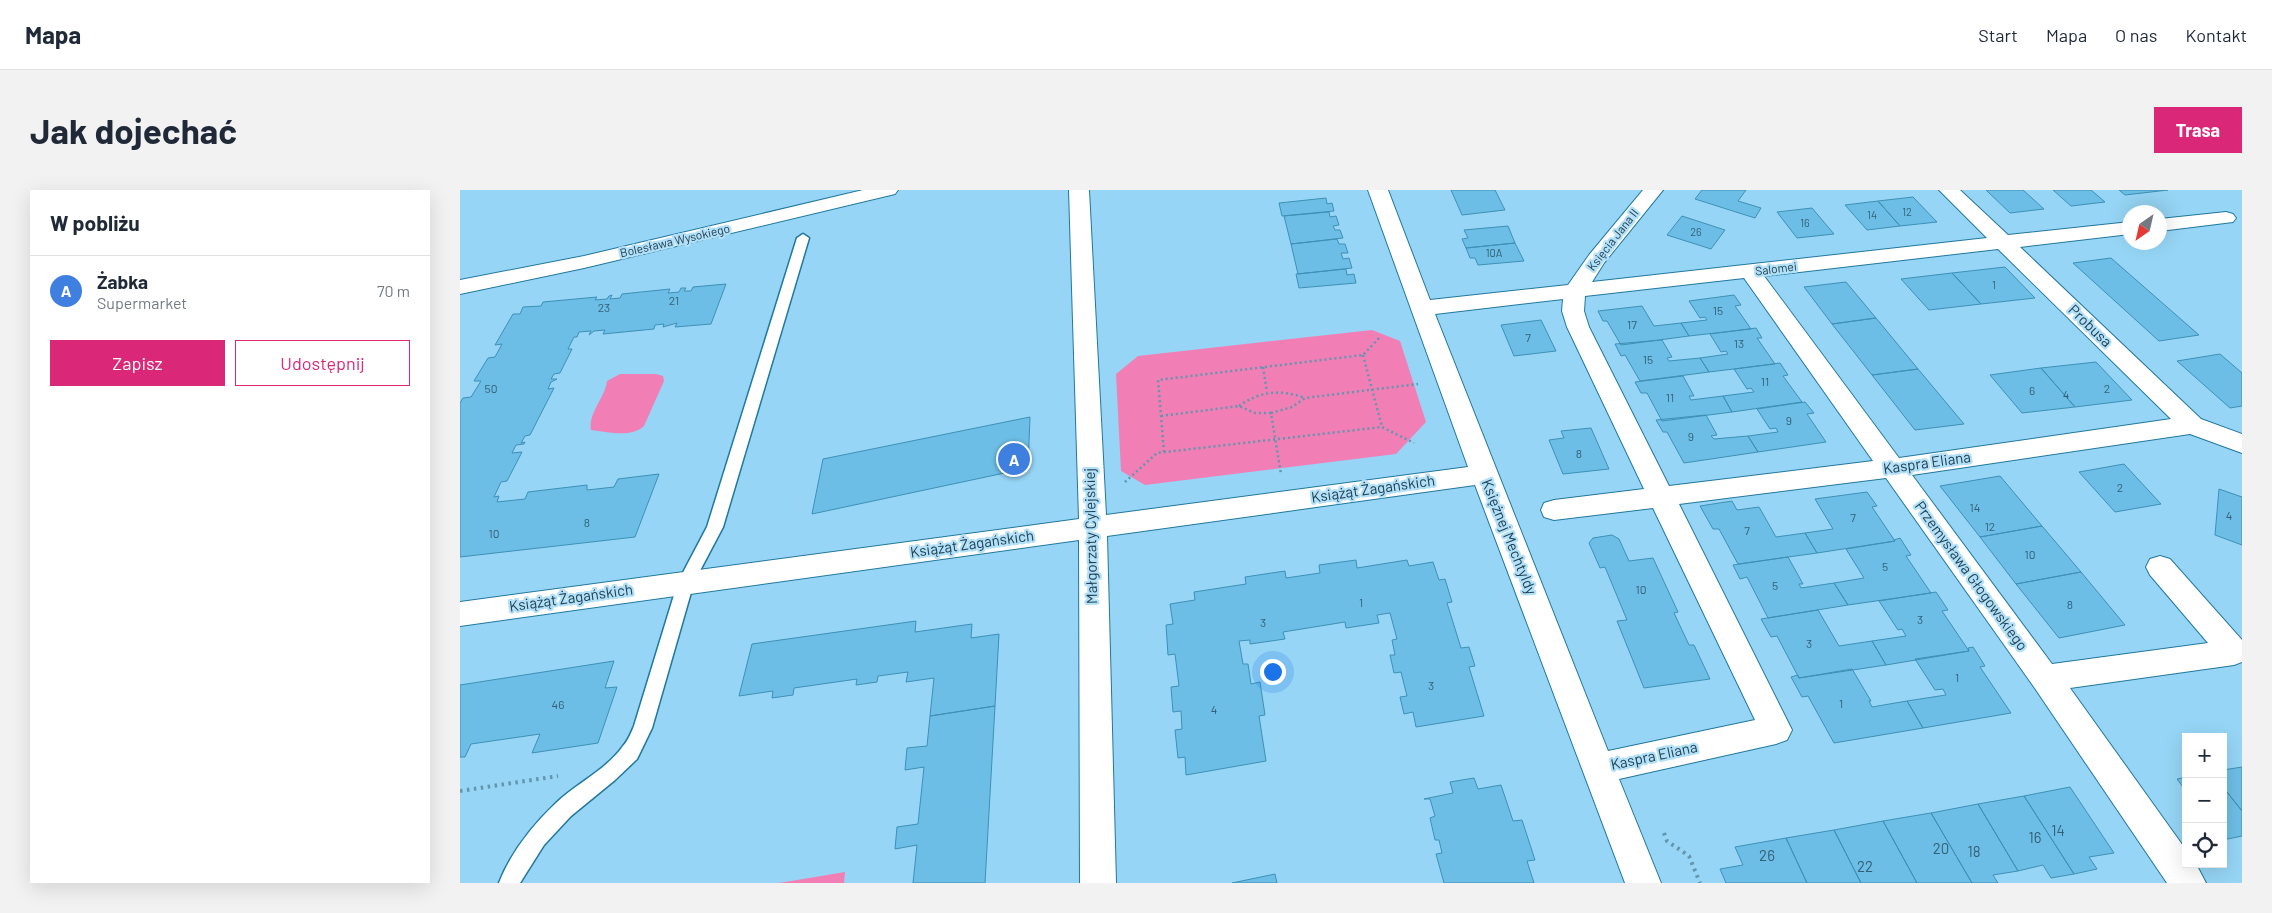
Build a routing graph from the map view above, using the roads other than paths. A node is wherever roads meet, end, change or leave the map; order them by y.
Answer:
1 (888, 190) edge
2 (1079, 190) edge
3 (1378, 190) edge
4 (1653, 190) edge
5 (1949, 190) edge
6 (2226, 218) dead end
7 (2167, 224) edge
8 (2122, 229) edge
9 (803, 238) dead end
10 (2003, 242) junction
11 (1750, 272) junction
12 (460, 287) edge
13 (1574, 292) junction
14 (1422, 308) junction
15 (2192, 425) junction
16 (2242, 444) edge
17 (1892, 468) junction
18 (1484, 474) junction
19 (1661, 496) junction
20 (1554, 510) dead end
21 (1092, 527) junction
22 (2160, 567) dead end
23 (686, 582) junction
24 (460, 614) edge
25 (2045, 678) junction
26 (1599, 768) junction
27 (509, 883) edge
28 (1098, 883) edge
29 (1643, 883) edge
30 (2188, 883) edge

1 - 12 street, Bolesława Wysokiego
2 - 21 street, Małgorzaty Cylejskiej
3 - 14 street, Księżnej Mechtyldy
4 - 13 street, Księcia Jana II
5 - 10 street, Probusa
6 - 7 street
8 - 10 street, Salomei
9 - 23 lane
10 - 11 street, Salomei
10 - 15 street, Probusa
11 - 13 street, Salomei
11 - 17 street, Przemysława Głogowskiego
13 - 14 street, Salomei
13 - 19 street, Kaspra Eliana
14 - 18 street, Księżnej Mechtyldy
15 - 16 street, Probusa
15 - 17 street, Kaspra Eliana
17 - 19 street, Kaspra Eliana
17 - 25 street, Przemysława Głogowskiego
18 - 21 street, Książąt Żagańskich
18 - 26 street, Księżnej Mechtyldy
19 - 20 street, Kaspra Eliana
19 - 26 street, Kaspra Eliana
21 - 23 street, Książąt Żagańskich
21 - 28 street, Małgorzaty Cylejskiej
22 - 25 street
23 - 24 street, Książąt Żagańskich
23 - 27 lane
25 - 30 street, Przemysława Głogowskiego
26 - 29 street, Księżnej Mechtyldy

